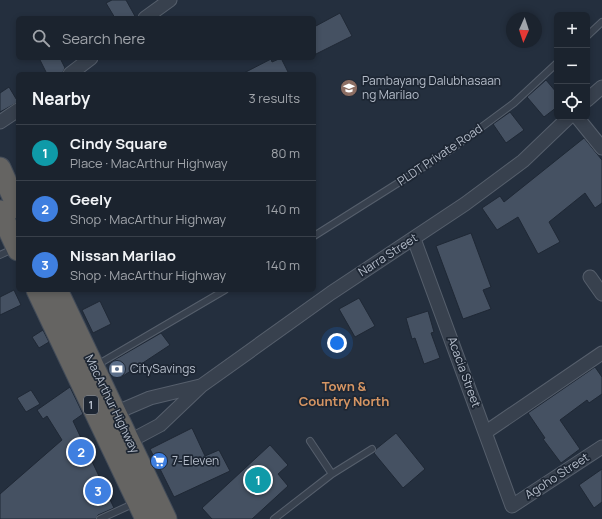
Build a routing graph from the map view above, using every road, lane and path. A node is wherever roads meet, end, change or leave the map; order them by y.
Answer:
1 (170, 0) edge
2 (148, 16) edge
3 (602, 22) edge
4 (590, 33) edge
5 (88, 60) edge
6 (554, 66) edge
7 (73, 72) edge
8 (602, 87) edge
9 (590, 97) edge
10 (16, 111) edge
11 (566, 120) edge
12 (579, 120) edge
13 (0, 122) edge
14 (602, 148) edge
15 (0, 168) edge
16 (16, 204) edge
17 (0, 211) edge
18 (316, 235) edge
19 (414, 239) junction
20 (10, 243) edge
21 (590, 277) dead end
22 (38, 292) edge
23 (58, 292) edge
24 (222, 292) edge
25 (602, 294) edge
26 (602, 353) edge
27 (94, 367) junction
28 (201, 386) junction
29 (116, 413) junction
30 (486, 432) junction
31 (130, 441) junction
32 (310, 441) dead end
33 (602, 447) edge
34 (372, 448) dead end
35 (332, 474) junction
36 (512, 506) joint
37 (142, 510) edge
38 (100, 519) edge
39 (166, 519) edge
40 (274, 519) edge

1 - 2 street
3 - 4 lane
5 - 7 street
6 - 18 lane, PLDT Private Road
8 - 9 street
10 - 13 street
11 - 19 street, Narra Street
12 - 14 street
15 - 16 highway
17 - 20 highway
19 - 28 street, Narra Street
19 - 30 street, Acacia Street
21 - 25 street
22 - 37 highway, MacArthur Highway / 1
23 - 27 highway, MacArthur Highway / 1
24 - 27 lane
26 - 30 street
27 - 29 highway, MacArthur Highway / 1
28 - 29 street, Narra Street
28 - 31 street, Narra Street
29 - 31 highway, MacArthur Highway / 1
30 - 36 street, Acacia Street
31 - 39 highway, MacArthur Highway / 1
32 - 35 lane
33 - 36 street, Agoho Street
34 - 35 lane
35 - 40 lane
37 - 38 lane

